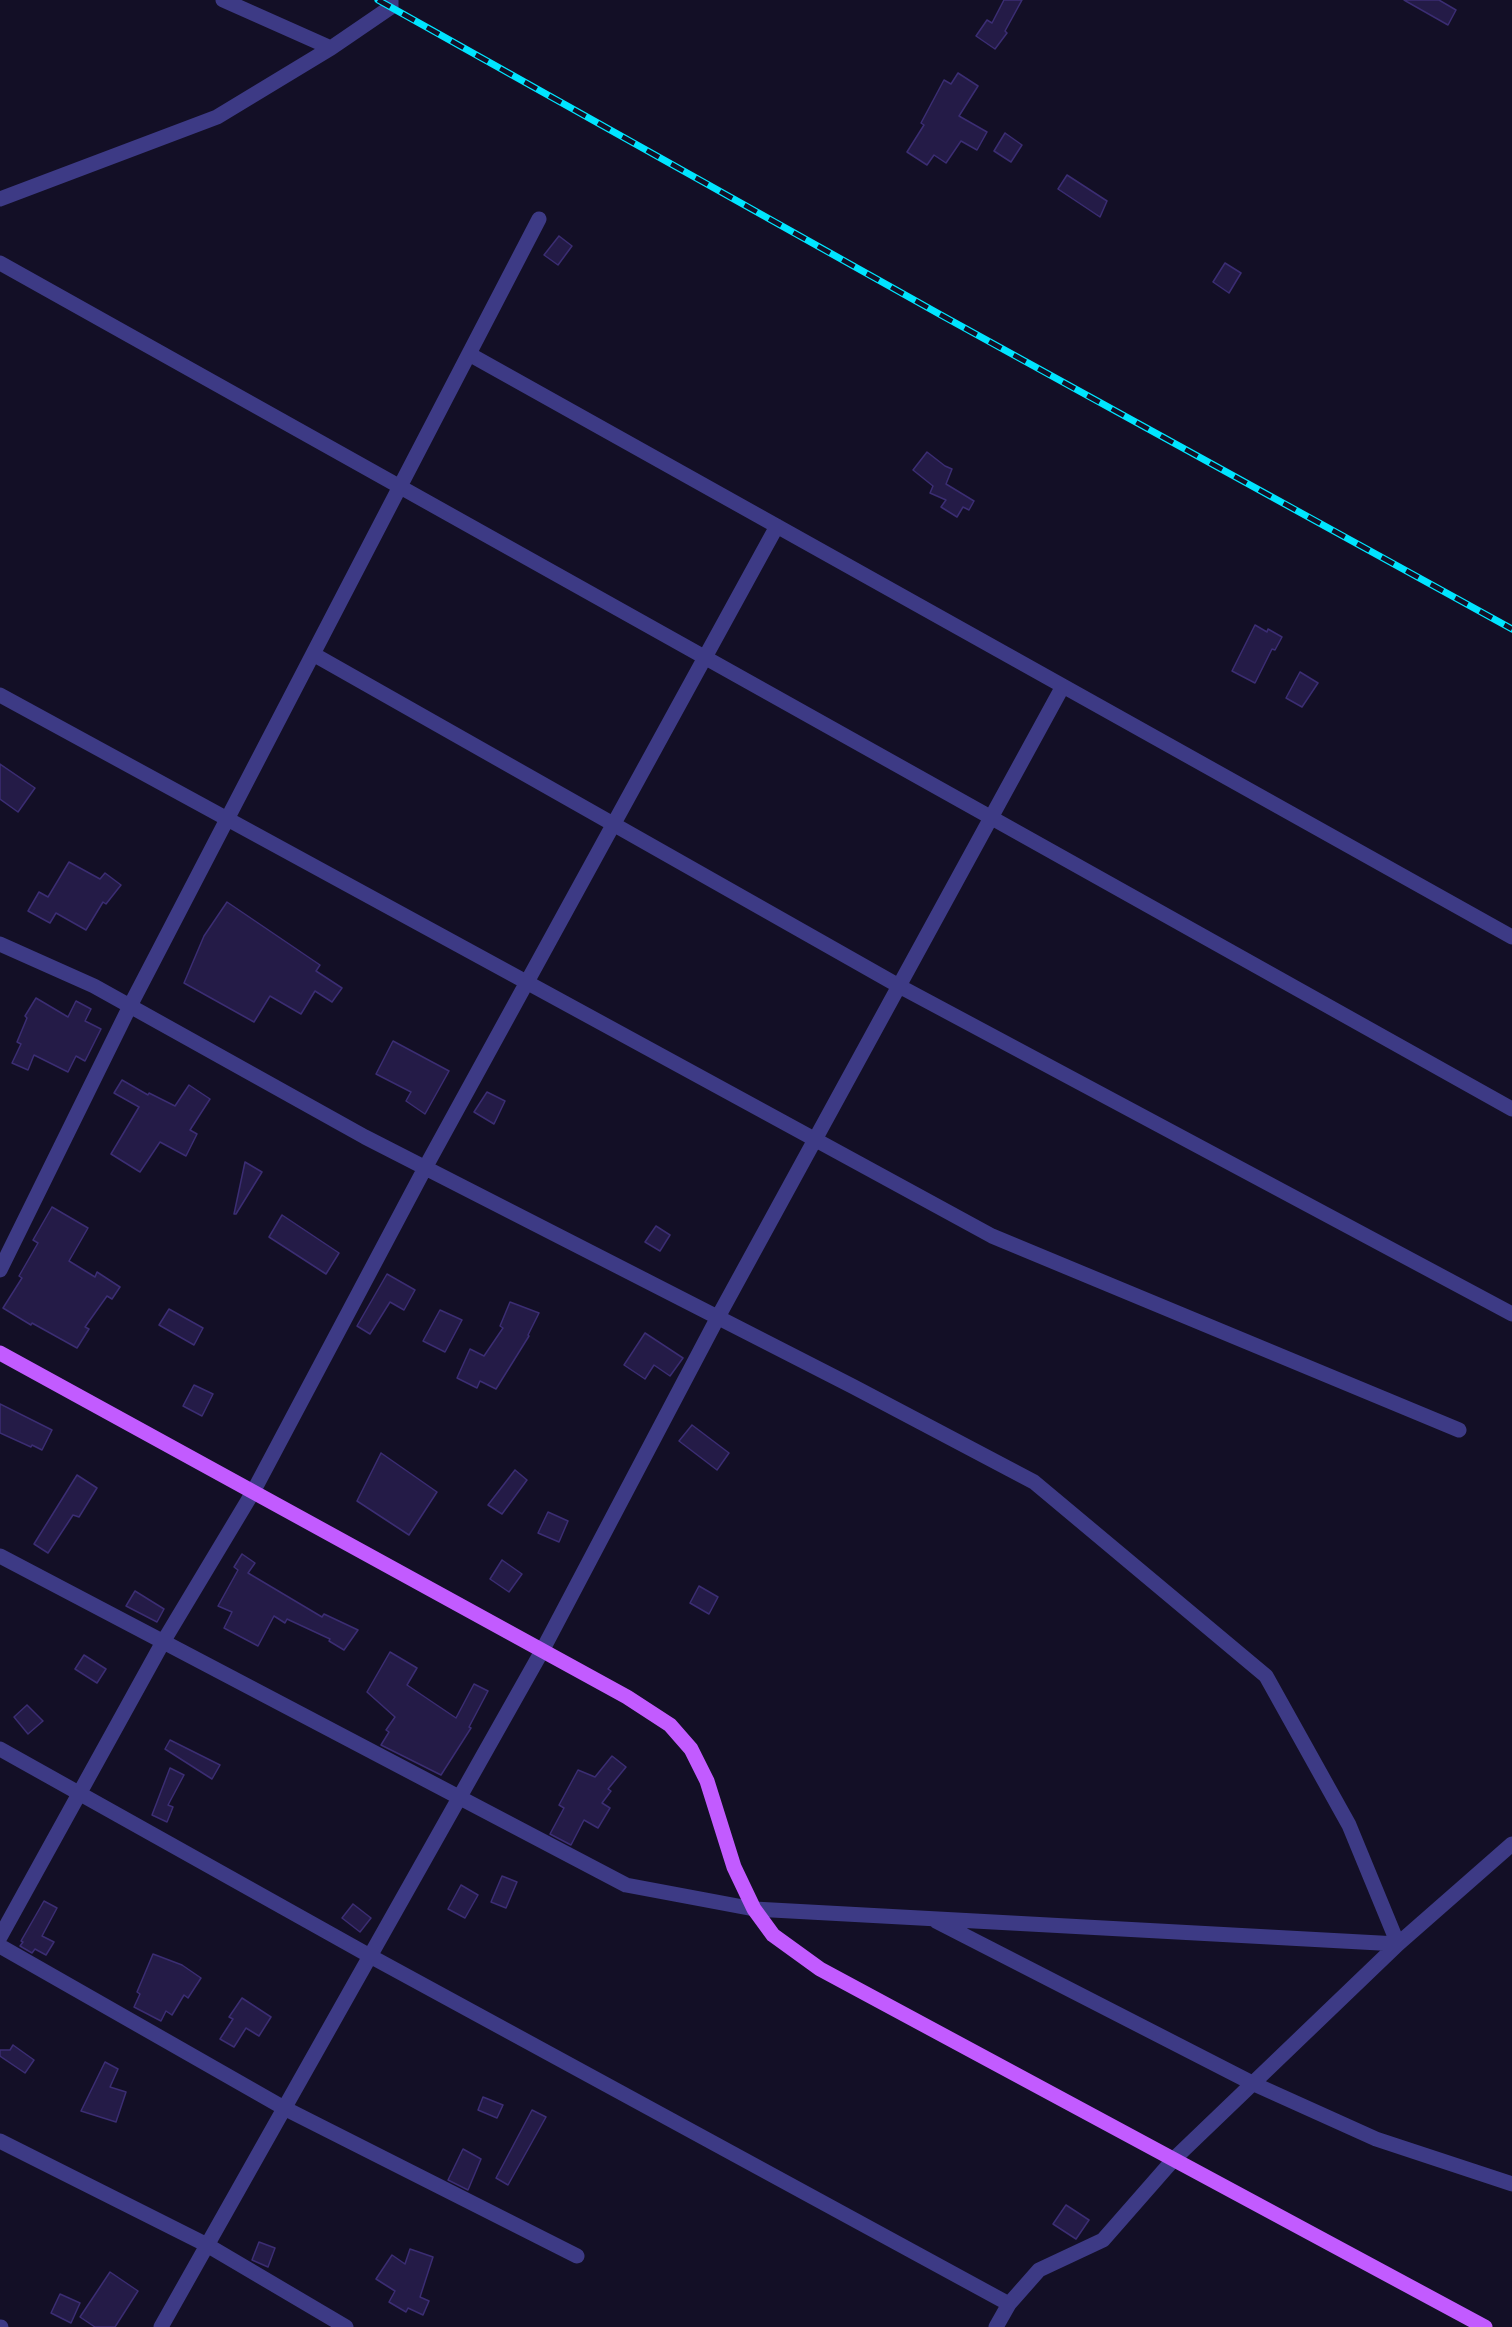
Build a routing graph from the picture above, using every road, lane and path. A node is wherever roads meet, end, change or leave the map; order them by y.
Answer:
1 (224, 0) edge
2 (391, 0) edge
3 (331, 48) junction
4 (0, 199) edge
5 (539, 219) dead end
6 (0, 263) edge
7 (469, 354) junction
8 (400, 487) junction
9 (777, 526) junction
10 (313, 654) junction
11 (705, 658) junction
12 (1063, 686) junction
13 (0, 694) edge
14 (991, 818) junction
15 (228, 819) junction
16 (614, 824) junction
17 (1512, 937) edge
18 (0, 944) edge
19 (527, 982) junction
20 (899, 986) junction
21 (130, 1006) junction
22 (1512, 1109) edge
23 (815, 1139) junction
24 (425, 1168) junction
25 (0, 1270) edge
26 (1512, 1314) edge
27 (718, 1317) junction
28 (0, 1353) edge
29 (1459, 1430) dead end
30 (253, 1492) junction
31 (0, 1556) edge
32 (163, 1642) junction
33 (542, 1651) junction
34 (0, 1749) edge
35 (80, 1792) junction
36 (459, 1798) junction
37 (1512, 1844) edge
38 (754, 1909) junction
39 (930, 1918) junction
40 (0, 1936) edge
41 (1398, 1944) junction
42 (0, 1946) edge
43 (370, 1956) junction
44 (1254, 2084) junction
45 (284, 2108) junction
46 (0, 2141) edge
47 (1174, 2159) junction
48 (1512, 2184) edge
49 (207, 2245) junction
50 (577, 2256) dead end
51 (1009, 2304) junction
52 (161, 2327) edge
53 (346, 2327) edge
54 (996, 2327) edge
55 (1485, 2327) edge

1 - 3 street
2 - 3 street
3 - 4 street
5 - 7 street
6 - 8 street
7 - 8 street
7 - 9 street
8 - 10 street
8 - 11 street
9 - 11 street
9 - 12 street
10 - 15 street
10 - 16 street
11 - 14 street
11 - 16 street
12 - 14 street
12 - 17 street
13 - 15 street
14 - 20 street
14 - 22 street
15 - 19 street
15 - 21 street
16 - 19 street
16 - 20 street
18 - 21 street
19 - 23 street
19 - 24 street
20 - 23 street
20 - 26 street
21 - 24 street
21 - 25 street
23 - 27 street
23 - 29 street
24 - 27 street
24 - 30 street
27 - 33 street
27 - 41 street
28 - 30 main road
30 - 32 street
30 - 33 main road
31 - 32 street
32 - 35 street
32 - 36 street
33 - 36 street
33 - 38 main road
34 - 35 street
35 - 40 street
35 - 43 street
36 - 38 street
36 - 43 street
37 - 41 street
38 - 39 street
38 - 47 main road
39 - 41 street
39 - 44 street
41 - 44 street
42 - 45 street
43 - 45 street
43 - 51 street
44 - 47 street
44 - 48 street
45 - 49 street
45 - 50 street
46 - 49 street
47 - 51 street
47 - 55 main road
49 - 52 street
49 - 53 street
51 - 54 street

